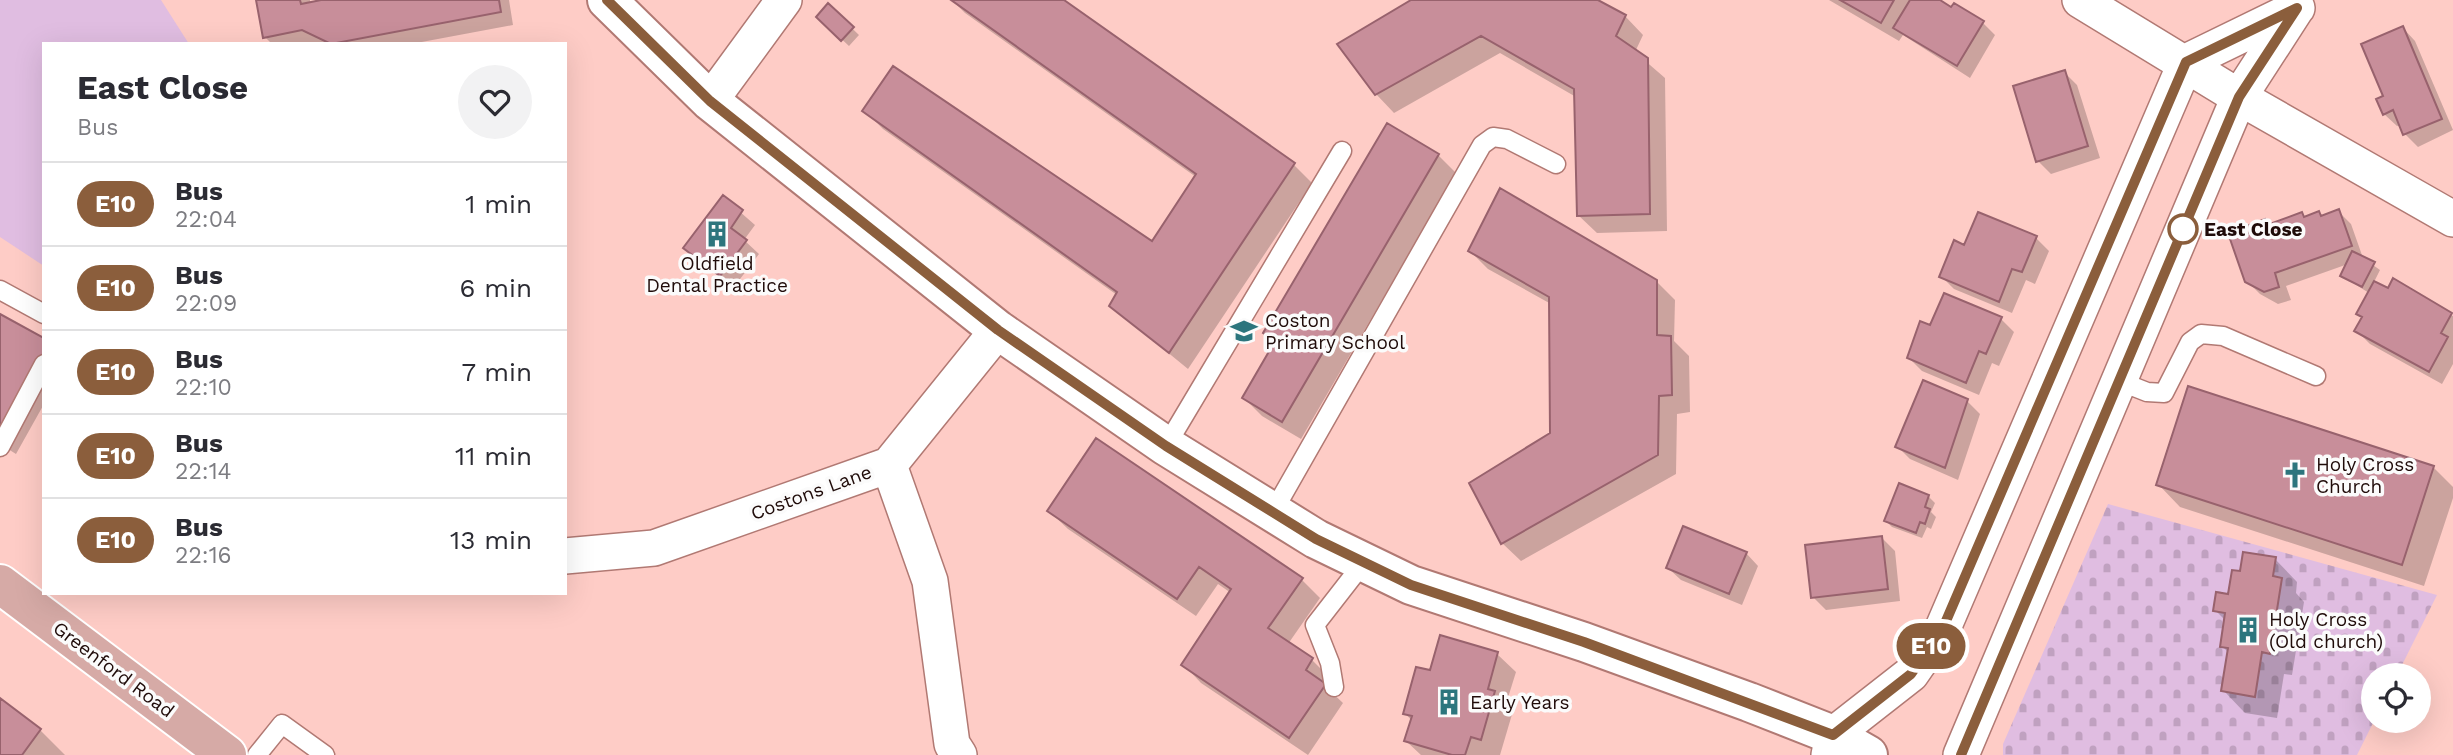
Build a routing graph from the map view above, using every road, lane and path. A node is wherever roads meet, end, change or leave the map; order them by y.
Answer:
1 (607, 0) edge
2 (784, 0) edge
3 (2080, 0) edge
4 (2299, 4) edge
5 (2186, 62) junction
6 (2239, 97) junction
7 (710, 101) junction
8 (1342, 151) dead end
9 (1556, 164) dead end
10 (2453, 219) edge
11 (0, 290) edge
12 (42, 313) edge
13 (998, 330) junction
14 (42, 368) edge
15 (2316, 376) dead end
16 (2119, 382) junction
17 (1166, 446) junction
18 (0, 447) edge
19 (889, 464) junction
20 (1273, 512) junction
21 (567, 556) edge
22 (1364, 562) junction
23 (0, 584) edge
24 (46, 603) edge
25 (1334, 687) dead end
26 (1831, 745) edge
27 (227, 755) edge
28 (257, 755) edge
29 (324, 755) edge
30 (959, 755) edge
31 (1868, 755) edge
32 (1961, 755) edge

1 - 7 street
2 - 7 street
3 - 5 street
4 - 5 street
4 - 6 street
5 - 6 street
5 - 26 street
6 - 10 street
6 - 16 street
7 - 13 street
8 - 17 lane
9 - 20 lane
11 - 12 lane
13 - 17 street
13 - 19 street, Costons Lane
14 - 18 lane
15 - 16 lane
16 - 32 street
17 - 20 street
19 - 21 street, Costons Lane
19 - 30 street
20 - 22 street
22 - 25 lane
22 - 26 street
23 - 24 main road, Greenford Road
24 - 27 main road, Greenford Road
26 - 31 street
28 - 29 lane

